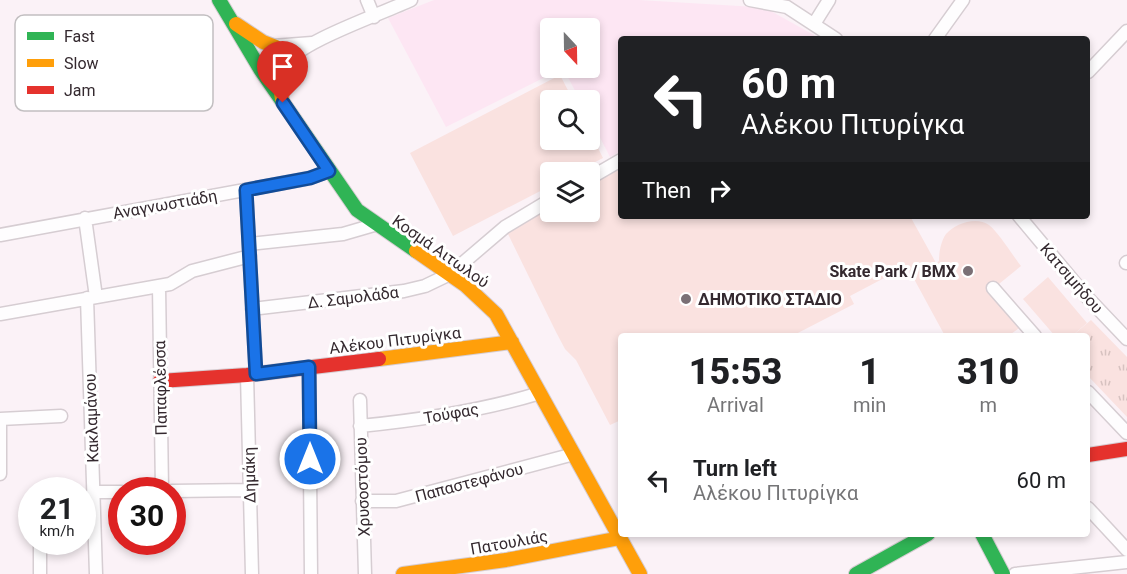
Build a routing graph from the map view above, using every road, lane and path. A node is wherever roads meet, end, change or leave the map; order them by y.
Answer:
1 (219, 0) edge
2 (367, 0) edge
3 (411, 0) edge
4 (750, 0) edge
5 (829, 0) edge
6 (963, 0) edge
7 (374, 17) junction
8 (230, 20) junction
9 (814, 24) junction
10 (1127, 31) edge
11 (832, 36) edge
12 (937, 36) edge
13 (313, 43) junction
14 (272, 46) junction
15 (258, 65) junction
16 (282, 65) junction
17 (1090, 70) edge
18 (283, 103) junction
19 (618, 162) edge
20 (329, 171) junction
21 (600, 172) edge
22 (246, 190) junction
23 (540, 206) edge
24 (85, 218) junction
25 (1022, 219) edge
26 (374, 225) junction
27 (0, 235) edge
28 (249, 250) junction
29 (450, 274) junction
30 (159, 286) junction
31 (993, 288) dead end
32 (92, 297) junction
33 (252, 309) junction
34 (0, 314) edge
35 (1032, 333) edge
36 (1127, 339) edge
37 (512, 342) junction
38 (309, 367) junction
39 (251, 374) junction
40 (160, 381) junction
41 (540, 393) junction
42 (1090, 394) edge
43 (360, 400) dead end
44 (62, 416) dead end
45 (0, 419) edge
46 (360, 426) junction
47 (1127, 433) edge
48 (1127, 450) edge
49 (574, 454) junction
50 (1090, 455) edge
51 (0, 466) edge
52 (0, 474) edge
53 (93, 477) edge
54 (162, 477) edge
55 (250, 490) junction
56 (186, 491) edge
57 (362, 501) junction
58 (1090, 510) edge
59 (618, 534) edge
60 (923, 537) edge
61 (984, 537) edge
62 (620, 538) joint
63 (1127, 550) edge
64 (40, 555) edge
65 (95, 555) edge
66 (1127, 562) edge
67 (40, 574) edge
68 (96, 574) edge
69 (252, 574) edge
70 (311, 574) edge
71 (364, 574) edge
72 (404, 574) edge
73 (640, 574) edge
74 (856, 574) edge
75 (1003, 574) edge
76 (1015, 574) edge

1 - 8 street, Κοσμά Αιτωλού
2 - 7 street
3 - 7 street
4 - 9 street
5 - 9 street
6 - 12 street
7 - 13 street
8 - 14 street
8 - 15 street, Κοσμά Αιτωλού
9 - 11 street
10 - 17 street
13 - 14 street
13 - 16 street
14 - 15 street
14 - 16 street
15 - 16 street
15 - 18 street, Κοσμά Αιτωλού
16 - 18 street
18 - 20 street, Κοσμά Αιτωλού
19 - 21 street
20 - 22 street, Αναγνωστιάδη
20 - 26 street, Κοσμά Αιτωλού
22 - 24 street, Αναγνωστιάδη
22 - 28 street, Δημάκη
23 - 29 street, Δ. Σαμολάδα
24 - 27 street, Αναγνωστιάδη
24 - 32 street, Κακλαμάνου
25 - 36 street, Κατσιμήδου
26 - 28 street
26 - 29 street, Κοσμά Αιτωλού
28 - 30 street
28 - 33 street, Δημάκη
29 - 33 street, Δ. Σαμολάδα
29 - 37 street, Κοσμά Αιτωλού
30 - 32 street
30 - 40 street, Παπαφλέσσα
31 - 35 street
32 - 34 street
32 - 53 street, Κακλαμάνου
33 - 39 street, Δημάκη
37 - 38 street, Αλέκου Πιτυρίγκα
37 - 41 street, Κοσμά Αιτωλού
38 - 39 street, Αλέκου Πιτυρίγκα
38 - 70 street
39 - 40 street, Αλέκου Πιτυρίγκα
39 - 55 street, Δημάκη
40 - 54 street, Παπαφλέσσα
41 - 46 street, Τούφας
41 - 49 street, Κοσμά Αιτωλού
42 - 47 street
43 - 46 street, Χρυσοστόμου
44 - 45 street
45 - 51 street
46 - 57 street, Χρυσοστόμου
48 - 50 street
49 - 57 street, Παπαστεφάνου
49 - 59 street, Κοσμά Αιτωλού
51 - 52 street
55 - 56 street
55 - 69 street, Δημάκη
57 - 71 street, Χρυσοστόμου
58 - 63 street
60 - 74 street
61 - 75 street
62 - 72 street, Πατουλιάς
62 - 73 street, Κοσμά Αιτωλού
64 - 67 street
65 - 68 street, Κακλαμάνου
66 - 76 street

